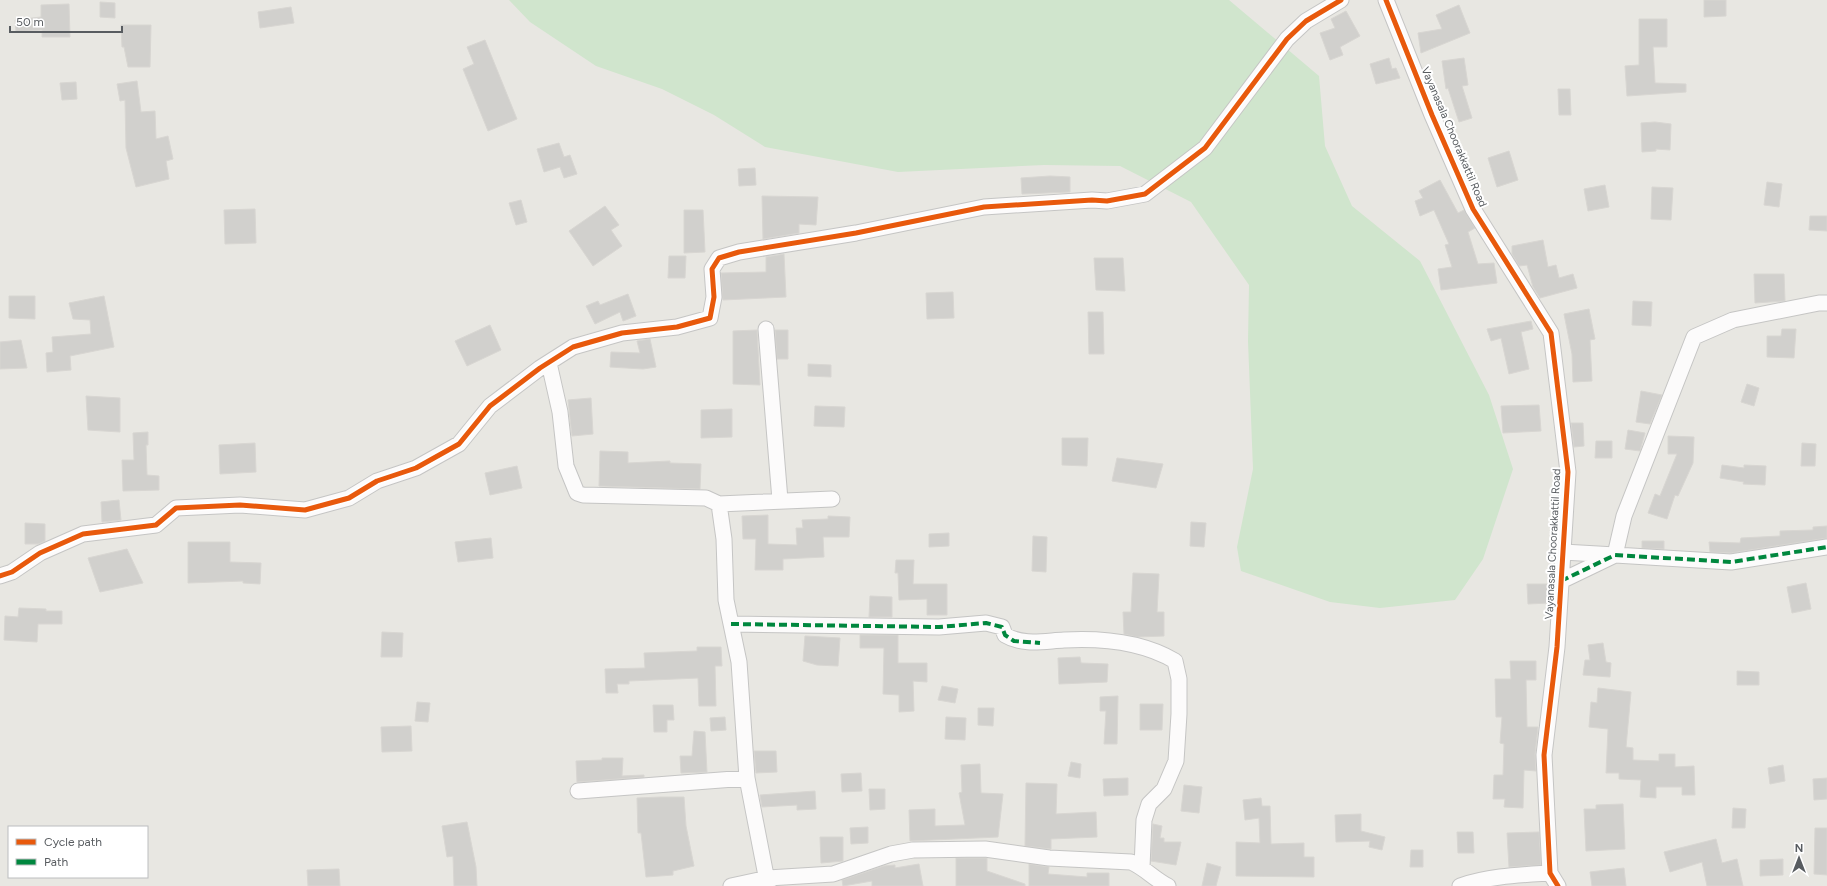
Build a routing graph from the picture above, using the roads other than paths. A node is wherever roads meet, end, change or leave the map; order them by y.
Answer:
1 (1342, 0) edge
2 (1386, 0) edge
3 (1827, 303) edge
4 (766, 329) dead end
5 (548, 363) junction
6 (832, 499) dead end
7 (780, 500) junction
8 (719, 504) junction
9 (1827, 547) edge
10 (1563, 552) junction
11 (1615, 555) junction
12 (0, 576) edge
13 (1561, 581) junction
14 (731, 624) junction
15 (747, 778) junction
16 (578, 791) dead end
17 (1142, 867) junction
18 (1550, 873) junction
19 (768, 882) edge
20 (731, 886) edge
21 (1168, 886) edge
22 (1460, 886) edge
23 (1558, 886) edge

1 - 5 street
2 - 10 street, Vayanasala Choorakkattil Road
3 - 11 street
4 - 7 street
5 - 8 street
5 - 12 street
6 - 7 street
7 - 8 street
8 - 14 street
9 - 11 street
10 - 11 street
10 - 13 street, Vayanasala Choorakkattil Road
11 - 13 street
13 - 18 street, Vayanasala Choorakkattil Road
14 - 15 street
14 - 17 street
15 - 16 street
15 - 19 street
17 - 19 street
17 - 21 street
18 - 22 street
18 - 23 street, Vayanasala Choorakkattil Road
19 - 20 street

